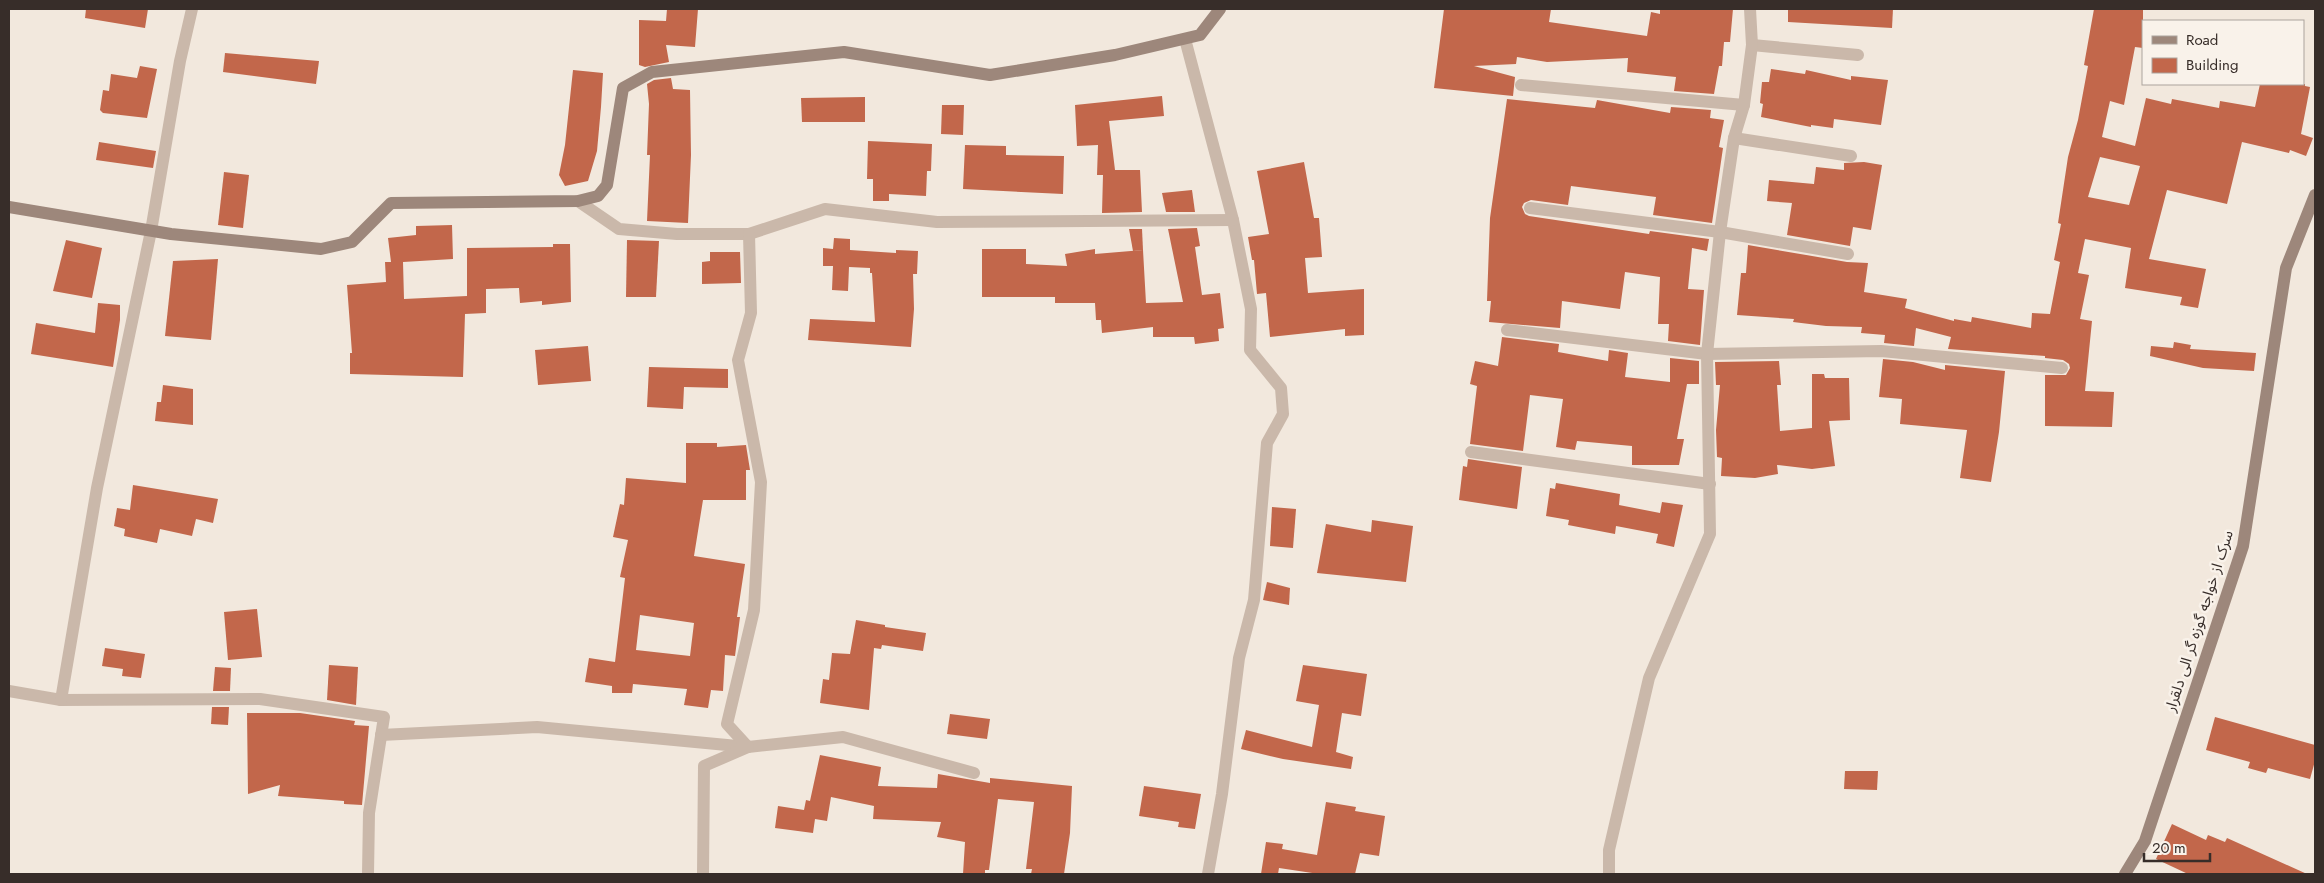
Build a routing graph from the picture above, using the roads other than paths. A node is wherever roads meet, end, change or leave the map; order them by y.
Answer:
1 (192, 9) edge
2 (1220, 9) edge
3 (1750, 9) edge
4 (1185, 39) junction
5 (1752, 45) junction
6 (1858, 54) dead end
7 (1521, 85) dead end
8 (1744, 105) junction
9 (1734, 138) junction
10 (1851, 156) dead end
11 (2315, 194) edge
12 (578, 201) junction
13 (9, 207) edge
14 (1530, 208) dead end
15 (1232, 220) junction
16 (150, 231) junction
17 (1720, 232) junction
18 (750, 234) junction
19 (1848, 254) dead end
20 (1507, 330) dead end
21 (1707, 354) junction
22 (2062, 368) dead end
23 (1471, 452) dead end
24 (1710, 484) junction
25 (9, 691) edge
26 (62, 700) junction
27 (381, 735) junction
28 (748, 747) junction
29 (974, 774) dead end
30 (368, 874) edge
31 (703, 874) edge
32 (1208, 874) edge
33 (1609, 874) edge
34 (2125, 874) edge

1 - 16 street
2 - 4 street
3 - 5 street
4 - 12 street
4 - 15 street
5 - 6 street
5 - 8 street
7 - 8 street
8 - 9 street
9 - 10 street
9 - 17 street
11 - 34 street, سرک از خواجه گوزه گر الی دلقرار
12 - 16 street
12 - 18 street
13 - 16 street
14 - 17 street
15 - 18 street
15 - 32 street
16 - 26 street
17 - 19 street
17 - 21 street
18 - 28 street
20 - 21 street
21 - 22 street
21 - 24 street
23 - 24 street
24 - 33 street
25 - 26 street
26 - 27 street
27 - 28 street
27 - 30 street
28 - 29 street
28 - 31 street

